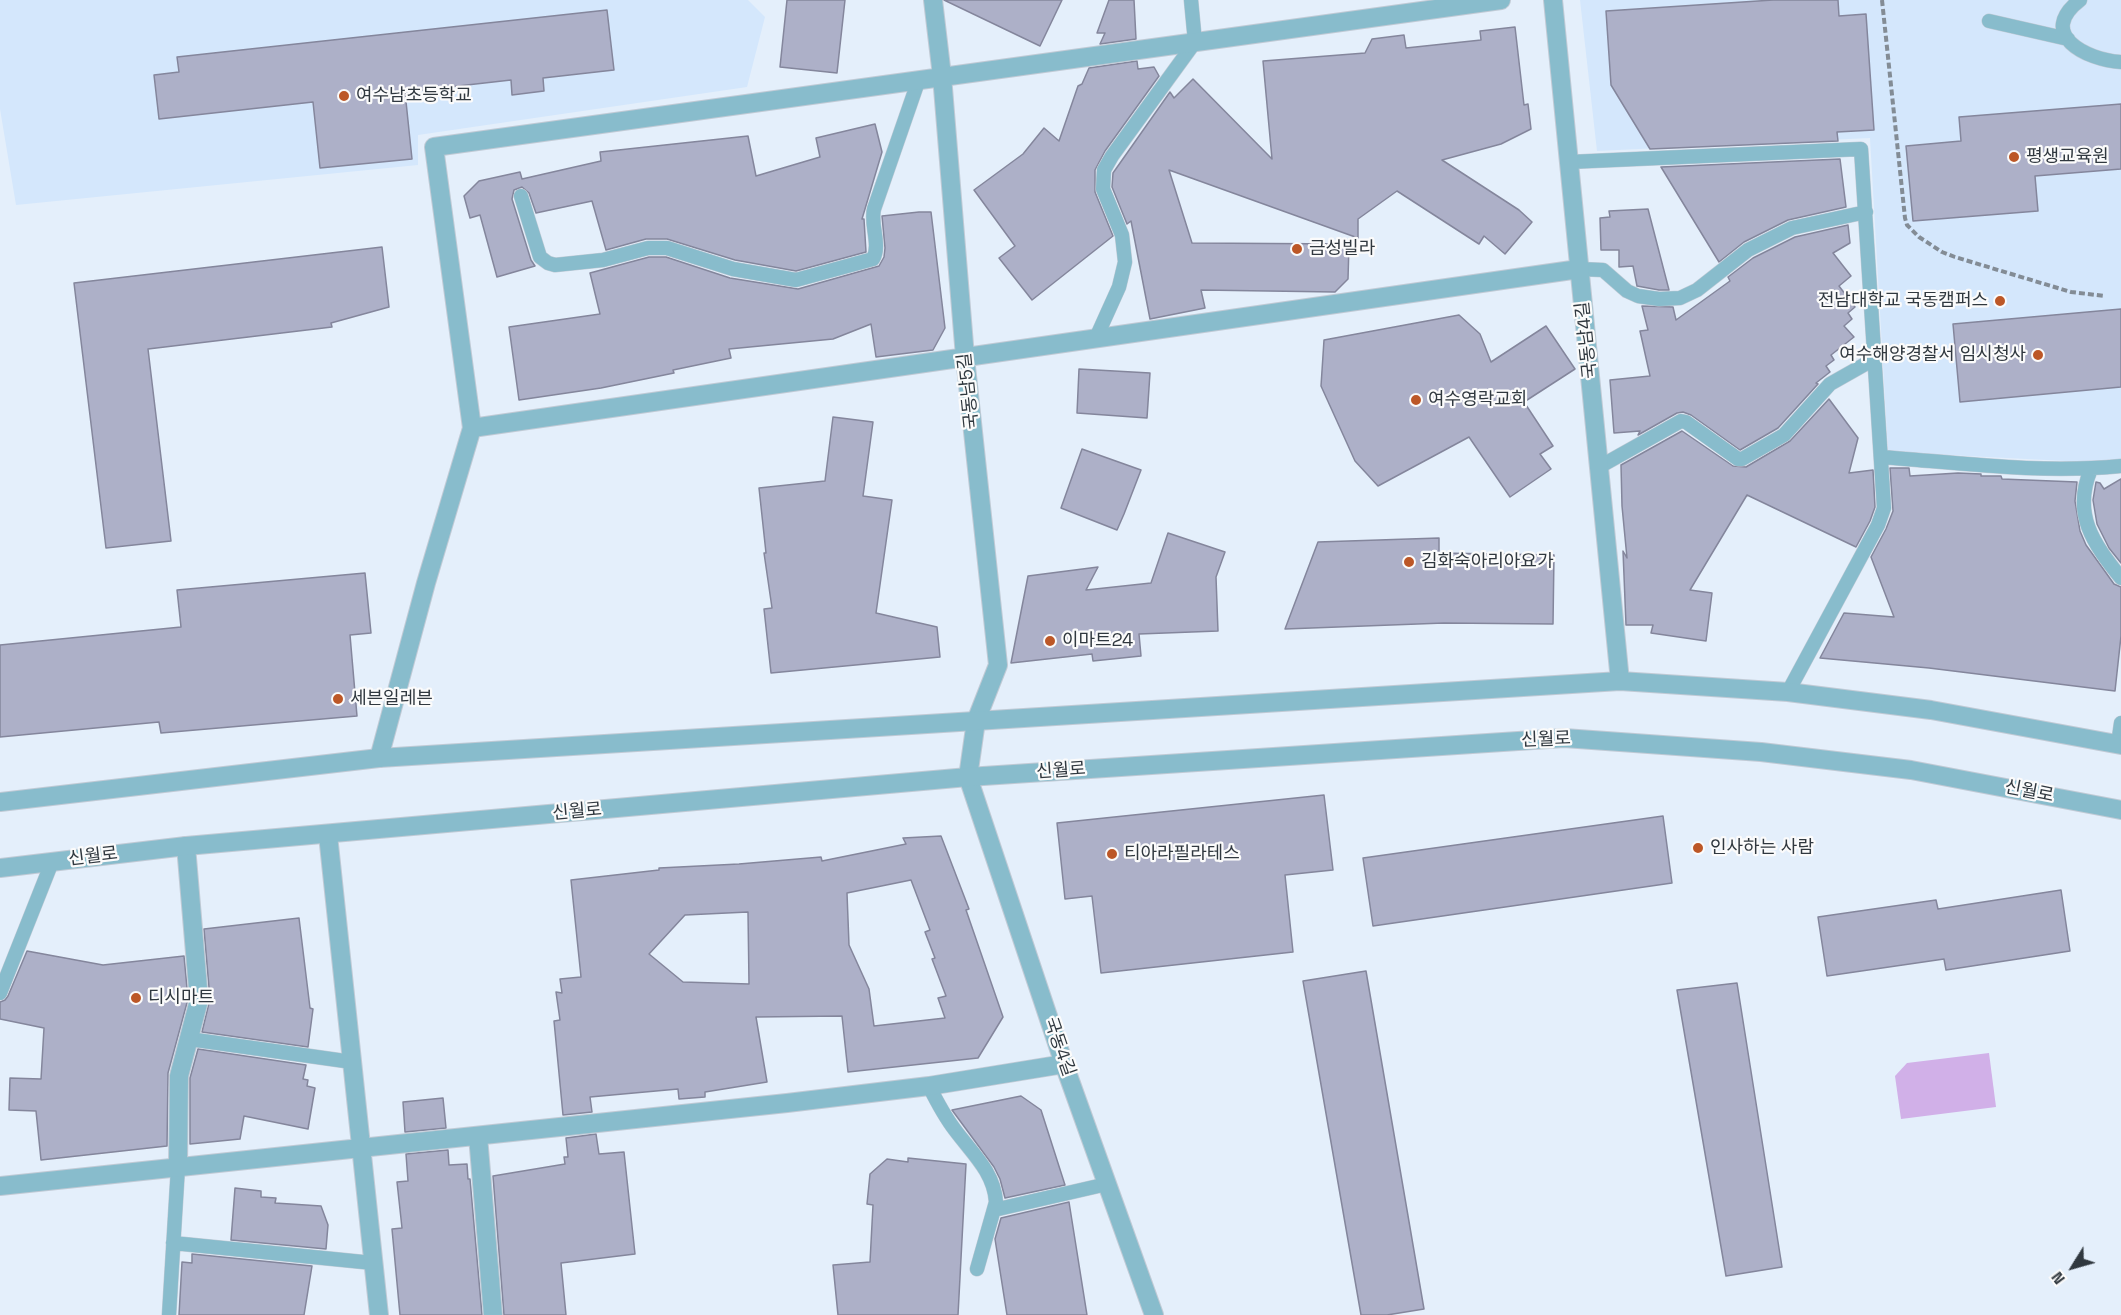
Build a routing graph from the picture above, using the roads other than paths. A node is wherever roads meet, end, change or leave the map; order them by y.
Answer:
1 (933, 0) edge
2 (1191, 0) edge
3 (1501, 0) edge
4 (1553, 0) edge
5 (2080, 0) edge
6 (1434, 5) edge
7 (1989, 21) dead end
8 (2068, 39) junction
9 (1195, 42) junction
10 (2121, 62) edge
11 (942, 76) junction
12 (920, 79) junction
13 (1569, 162) junction
14 (521, 196) dead end
15 (1866, 212) junction
16 (1580, 269) junction
17 (1096, 338) junction
18 (965, 357) junction
19 (1875, 358) junction
20 (472, 428) junction
21 (1882, 457) junction
22 (2121, 466) edge
23 (1599, 467) junction
24 (2091, 469) junction
25 (2121, 578) edge
26 (1620, 681) junction
27 (1788, 692) junction
28 (976, 721) junction
29 (2121, 723) edge
30 (2119, 744) edge
31 (379, 758) junction
32 (968, 777) junction
33 (0, 802) edge
34 (2121, 810) edge
35 (328, 835) junction
36 (186, 846) junction
37 (52, 862) junction
38 (0, 868) edge
39 (0, 993) edge
40 (189, 1039) junction
41 (352, 1062) junction
42 (1064, 1064) junction
43 (929, 1086) junction
44 (478, 1136) junction
45 (361, 1148) junction
46 (178, 1167) junction
47 (1107, 1184) junction
48 (0, 1186) edge
49 (994, 1210) junction
50 (173, 1243) junction
51 (374, 1263) junction
52 (977, 1269) dead end
53 (168, 1315) edge
54 (379, 1315) edge
55 (493, 1315) edge
56 (1154, 1315) edge

1 - 11 street, 국동남5길
2 - 9 lane
3 - 6 street
4 - 13 street, 국동남4길
5 - 8 lane
6 - 9 street
7 - 8 lane
8 - 10 lane
9 - 11 street
9 - 17 lane
11 - 12 street
11 - 18 street, 국동남5길
12 - 14 lane
12 - 20 street
13 - 15 lane
13 - 16 street, 국동남4길
15 - 16 lane
15 - 19 lane
16 - 17 street
16 - 23 street, 국동남4길
17 - 18 street
18 - 20 street
18 - 28 street, 국동남5길
19 - 21 lane
19 - 23 lane
20 - 31 street
21 - 24 lane
21 - 27 lane
22 - 24 lane
23 - 26 street, 국동남4길
24 - 25 lane
26 - 27 street
26 - 28 street
27 - 30 street
28 - 31 street
28 - 32 street, 국동남5길
29 - 30 lane
31 - 33 street
32 - 34 street, 신월로
32 - 35 street, 신월로
32 - 42 street, 국동4길
35 - 36 street, 신월로
35 - 41 street
36 - 37 street, 신월로
36 - 40 street
37 - 38 street, 신월로
37 - 39 lane
40 - 41 lane
40 - 46 street
41 - 45 street
42 - 43 street
42 - 47 street, 국동4길
43 - 44 street
43 - 49 lane
44 - 45 street
44 - 55 street
45 - 46 street
45 - 51 street
46 - 48 street
46 - 50 lane
47 - 49 lane
47 - 56 street, 국동4길
49 - 52 lane
50 - 51 lane
50 - 53 lane
51 - 54 street

